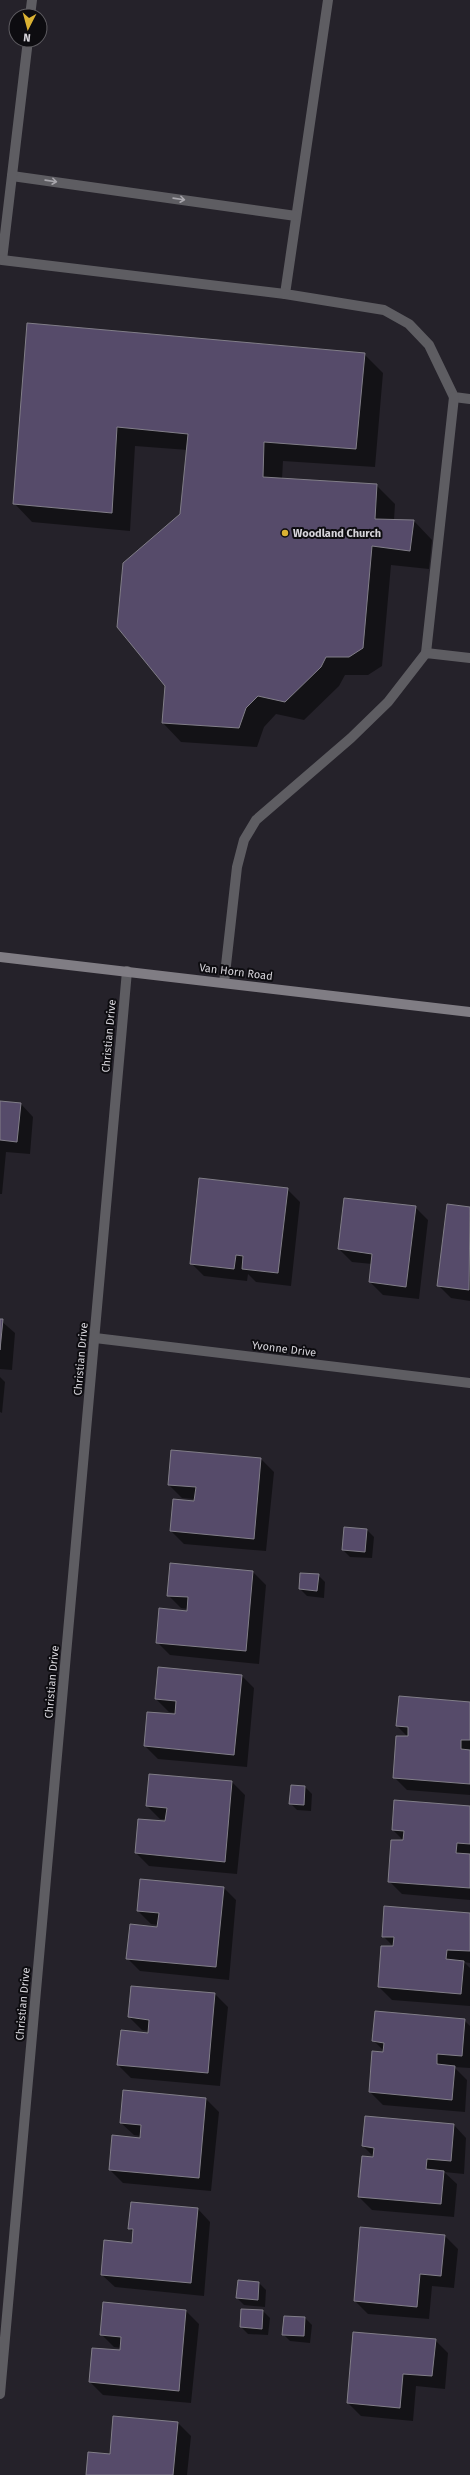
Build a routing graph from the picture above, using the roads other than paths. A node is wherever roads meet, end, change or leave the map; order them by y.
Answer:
1 (328, 0) edge
2 (27, 48) edge
3 (12, 176) junction
4 (296, 216) junction
5 (1, 260) edge
6 (285, 294) junction
7 (454, 397) junction
8 (470, 399) edge
9 (426, 653) junction
10 (470, 658) edge
11 (0, 958) edge
12 (127, 971) junction
13 (224, 983) junction
14 (470, 1012) edge
15 (95, 1338) junction
16 (470, 1384) edge
17 (0, 2394) edge

1 - 4 street
2 - 3 street
3 -> 4 street
3 - 5 street
4 - 6 street
5 - 6 street
6 - 7 street
7 - 8 street
7 - 9 street
9 - 10 street
9 - 13 street
11 - 12 main road, Van Horn Road
12 - 13 main road, Van Horn Road
12 - 15 street, Christian Drive
13 - 14 main road, Van Horn Road
15 - 16 street, Yvonne Drive
15 - 17 street, Christian Drive

